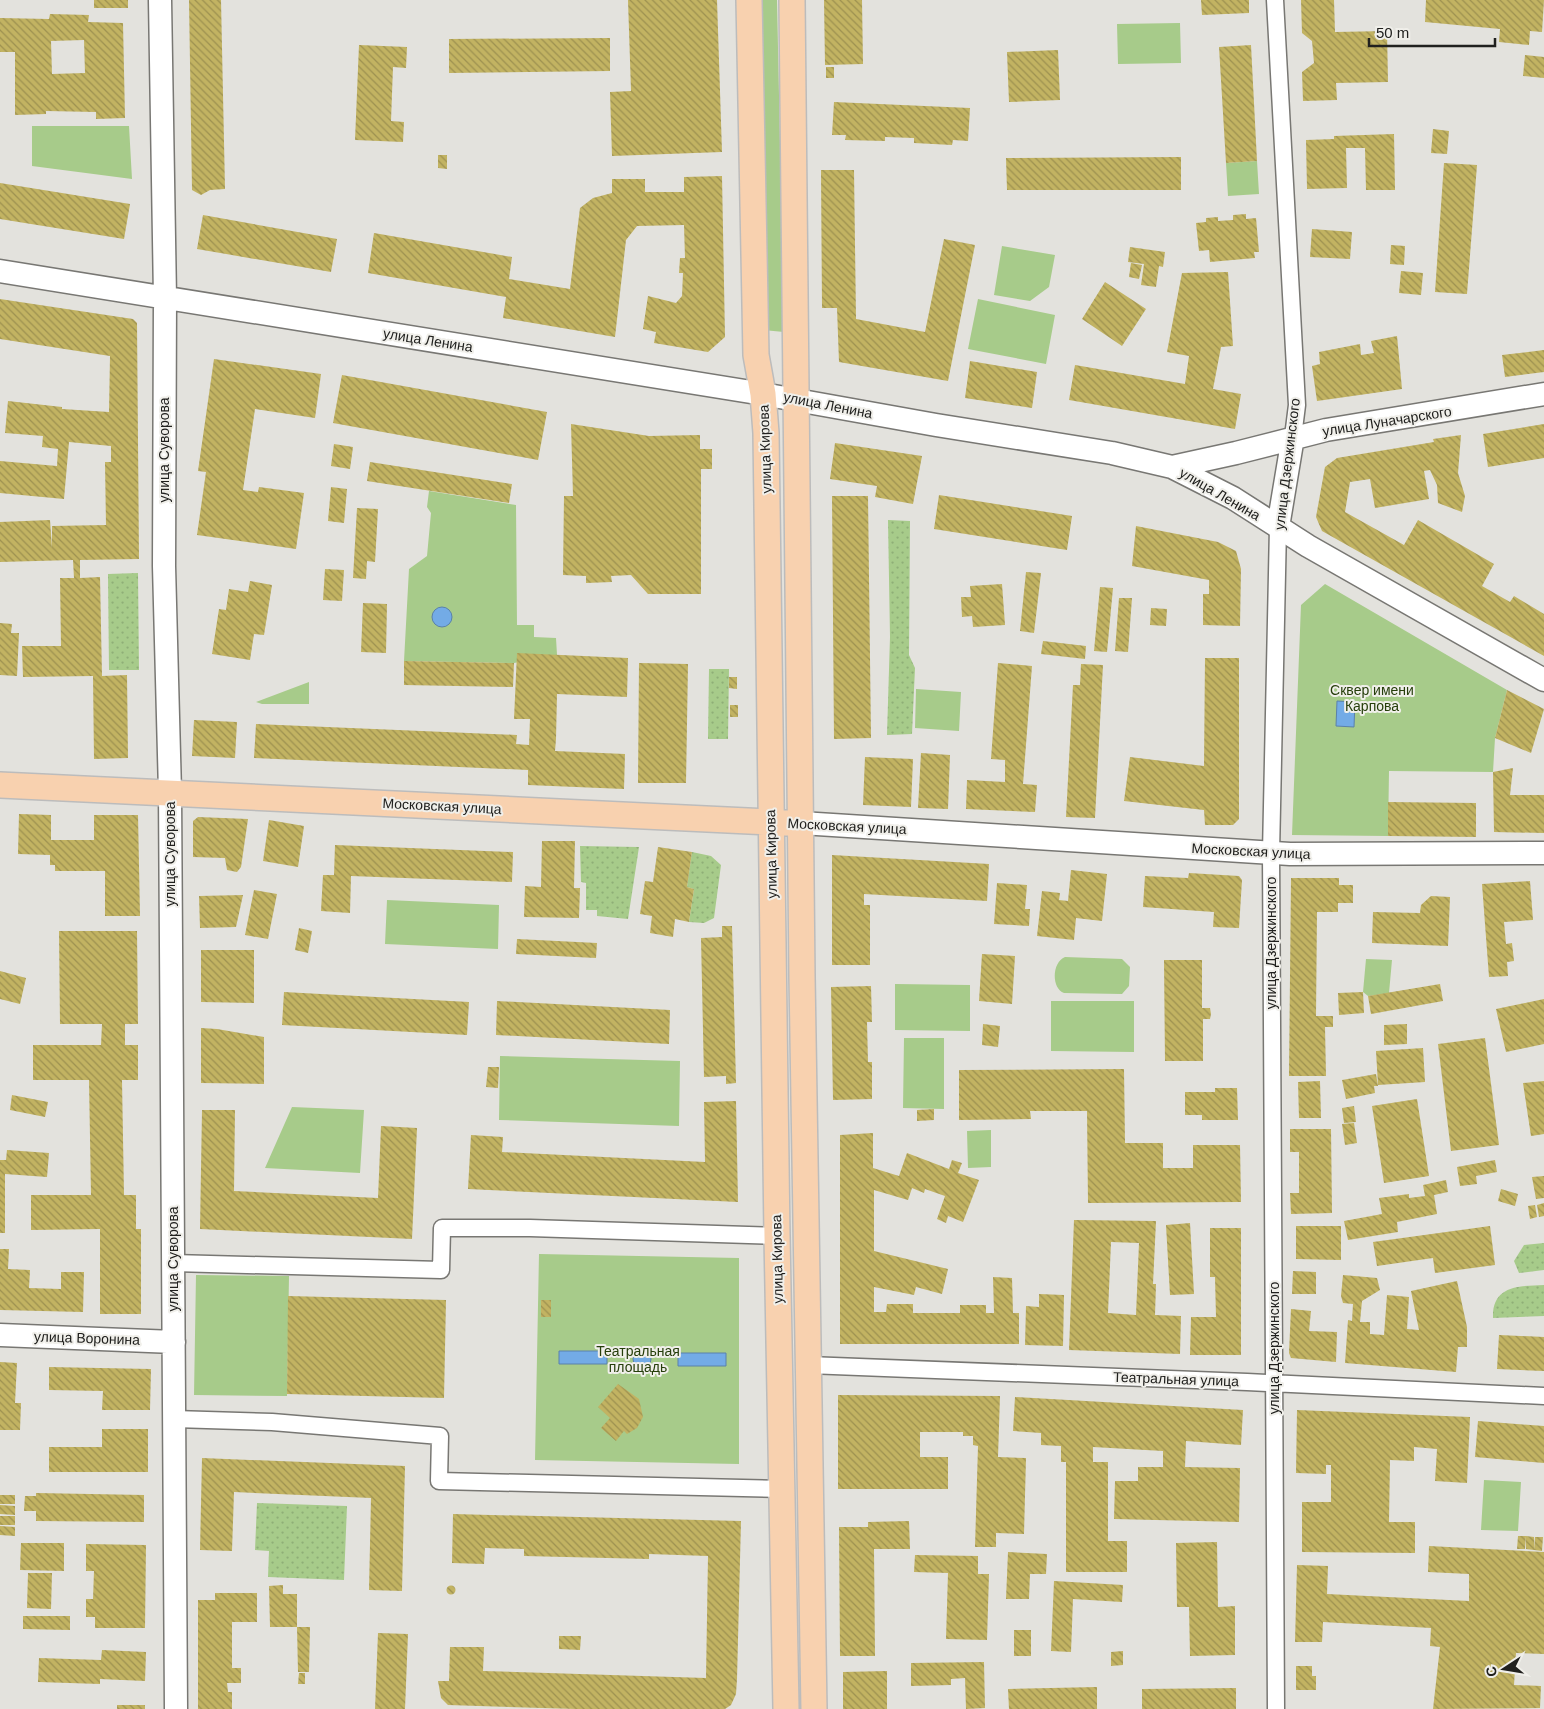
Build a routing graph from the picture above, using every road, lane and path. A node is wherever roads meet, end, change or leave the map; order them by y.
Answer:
1 (160, 0) edge
2 (749, 0) edge
3 (792, 0) edge
4 (1275, 0) edge
5 (0, 271) edge
6 (164, 298) junction
7 (764, 394) junction
8 (1544, 394) edge
9 (795, 399) junction
10 (1293, 437) junction
11 (1172, 466) junction
12 (1278, 527) junction
13 (1544, 680) edge
14 (0, 786) edge
15 (170, 792) junction
16 (771, 822) junction
17 (800, 823) junction
18 (1270, 854) junction
19 (1544, 854) edge
20 (777, 1236) junction
21 (173, 1263) junction
22 (0, 1335) edge
23 (174, 1342) junction
24 (808, 1366) junction
25 (1274, 1383) junction
26 (1544, 1396) edge
27 (174, 1419) junction
28 (783, 1489) junction
29 (176, 1709) edge
30 (786, 1709) edge
31 (814, 1709) edge
32 (1276, 1709) edge

1 - 6 main road, улица Суворова
2 - 7 main road, улица Кирова
3 - 9 main road
4 - 10 street, улица Дзержинского
5 - 6 main road, улица Ленина
6 - 7 main road, улица Ленина
6 - 15 main road, улица Суворова
7 - 9 main road, улица Ленина
7 - 16 main road, улица Кирова
8 - 10 main road, улица Луначарского
9 - 11 main road, улица Ленина
9 - 17 main road
10 - 11 main road, улица Луначарского
10 - 12 main road, улица Дзержинского
11 - 12 main road, улица Ленина
12 - 13 main road, улица Ленина
12 - 18 street, улица Дзержинского
14 - 15 main road, Московская улица
15 - 16 main road, Московская улица
15 - 21 main road, улица Суворова
16 - 17 main road, Московская улица
16 - 20 main road, улица Кирова
17 - 18 main road, Московская улица
17 - 24 main road
18 - 19 main road, Московская улица
18 - 25 street, улица Дзержинского
20 - 21 street
20 - 28 main road, улица Кирова
21 - 23 main road, улица Суворова
22 - 23 main road, улица Воронина
23 - 27 main road, улица Суворова
24 - 25 street, Театральная улица
24 - 31 main road
25 - 26 street, Театральная улица
25 - 32 street, улица Дзержинского
27 - 28 street
27 - 29 main road, улица Суворова
28 - 30 main road, улица Кирова

